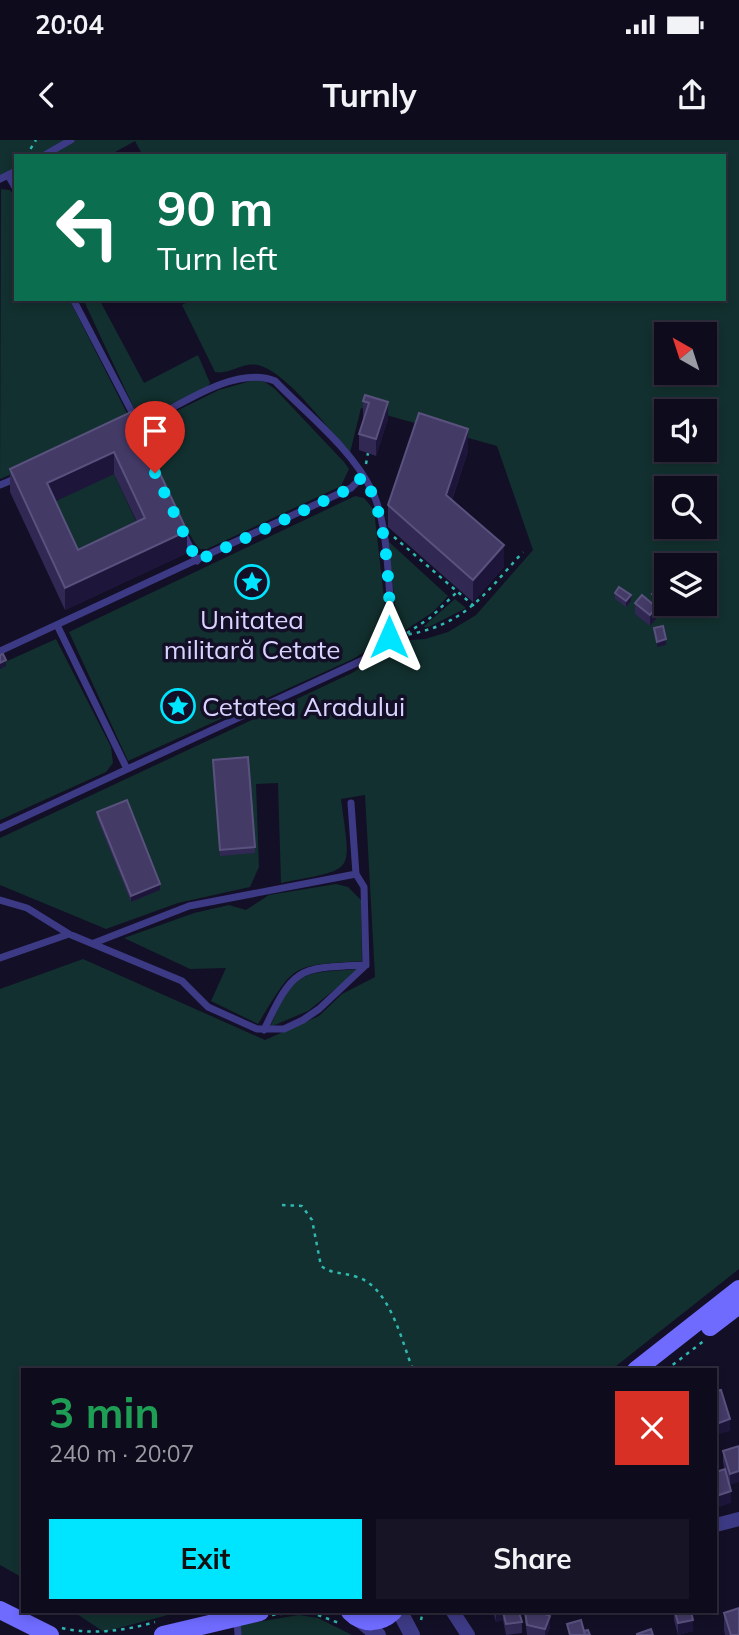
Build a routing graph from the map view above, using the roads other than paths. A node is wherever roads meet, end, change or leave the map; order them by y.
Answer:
1 (71, 140) edge
2 (46, 154) edge
3 (12, 173) edge
4 (0, 179) edge
5 (74, 301) edge
6 (134, 428) junction
7 (121, 434) edge
8 (139, 440) edge
9 (363, 476) junction
10 (20, 477) edge
11 (0, 485) edge
12 (179, 525) edge
13 (197, 561) junction
14 (57, 625) junction
15 (0, 651) edge
16 (127, 769) junction
17 (351, 803) dead end
18 (0, 828) edge
19 (356, 874) junction
20 (0, 900) edge
21 (69, 934) junction
22 (94, 943) junction
23 (0, 958) edge
24 (366, 965) junction
25 (264, 1030) junction
26 (739, 1289) edge
27 (739, 1305) edge
28 (639, 1368) edge
29 (658, 1368) edge
30 (739, 1519) edge
31 (717, 1525) edge
32 (0, 1610) edge
33 (211, 1613) edge
34 (258, 1613) edge
35 (392, 1613) edge
36 (401, 1613) edge
37 (454, 1613) edge
38 (351, 1617) edge
39 (238, 1622) edge
40 (53, 1630) edge
41 (158, 1630) edge
42 (378, 1635) edge
43 (412, 1635) edge
44 (468, 1635) edge

1 - 2 lane
3 - 4 lane
5 - 6 lane
6 - 7 lane
6 - 8 lane
6 - 9 lane
9 - 13 lane
9 - 16 lane
10 - 11 lane
12 - 13 lane
13 - 14 lane
14 - 15 lane
14 - 16 lane
16 - 18 lane
17 - 19 lane
19 - 22 lane
19 - 24 lane
20 - 21 lane
21 - 22 lane
21 - 23 lane
22 - 25 lane
24 - 25 lane
24 - 25 lane
26 - 28 main road
27 - 29 main road
30 - 31 street
32 - 40 main road
33 - 41 main road
34 - 39 main road
35 - 38 main road
36 - 43 street
37 - 44 street
38 - 42 street
39 - 41 main road

